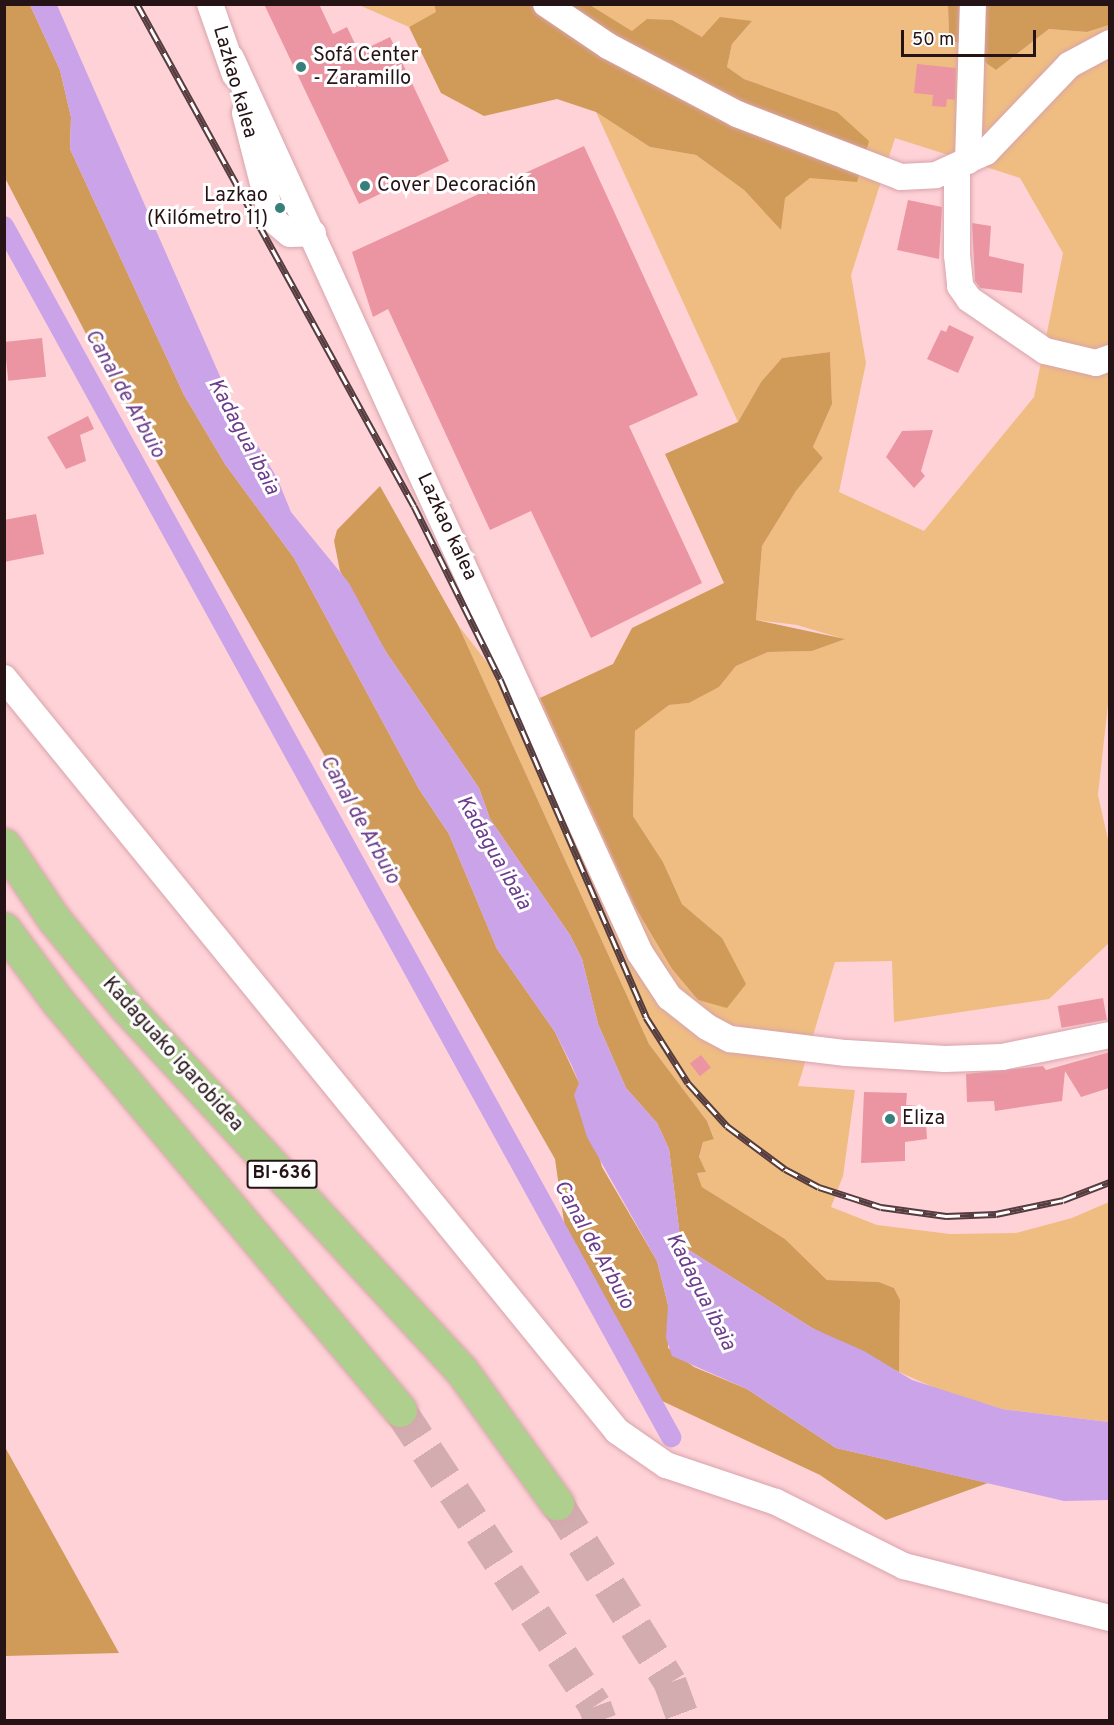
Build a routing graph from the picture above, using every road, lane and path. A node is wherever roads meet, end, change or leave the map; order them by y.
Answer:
1 (210, 4) edge
2 (546, 4) edge
3 (973, 4) edge
4 (1110, 43) edge
5 (231, 58) junction
6 (963, 164) junction
7 (313, 233) junction
8 (1110, 358) edge
9 (4, 678) edge
10 (4, 846) edge
11 (4, 929) edge
12 (1110, 1035) edge
13 (400, 1410) tunnel mouth
14 (557, 1503) tunnel mouth
15 (1110, 1617) edge

1 - 5 street, Lazkao kalea
2 - 6 street
3 - 6 street
4 - 6 street
5 - 7 street, Lazkao kalea
5 - 7 street, Lazkao kalea
6 - 8 street
7 - 12 street, Lazkao kalea
9 - 15 street
10 - 14 highway, Kadaguako igarobidea / BI-636
11 - 13 highway, BI-636

